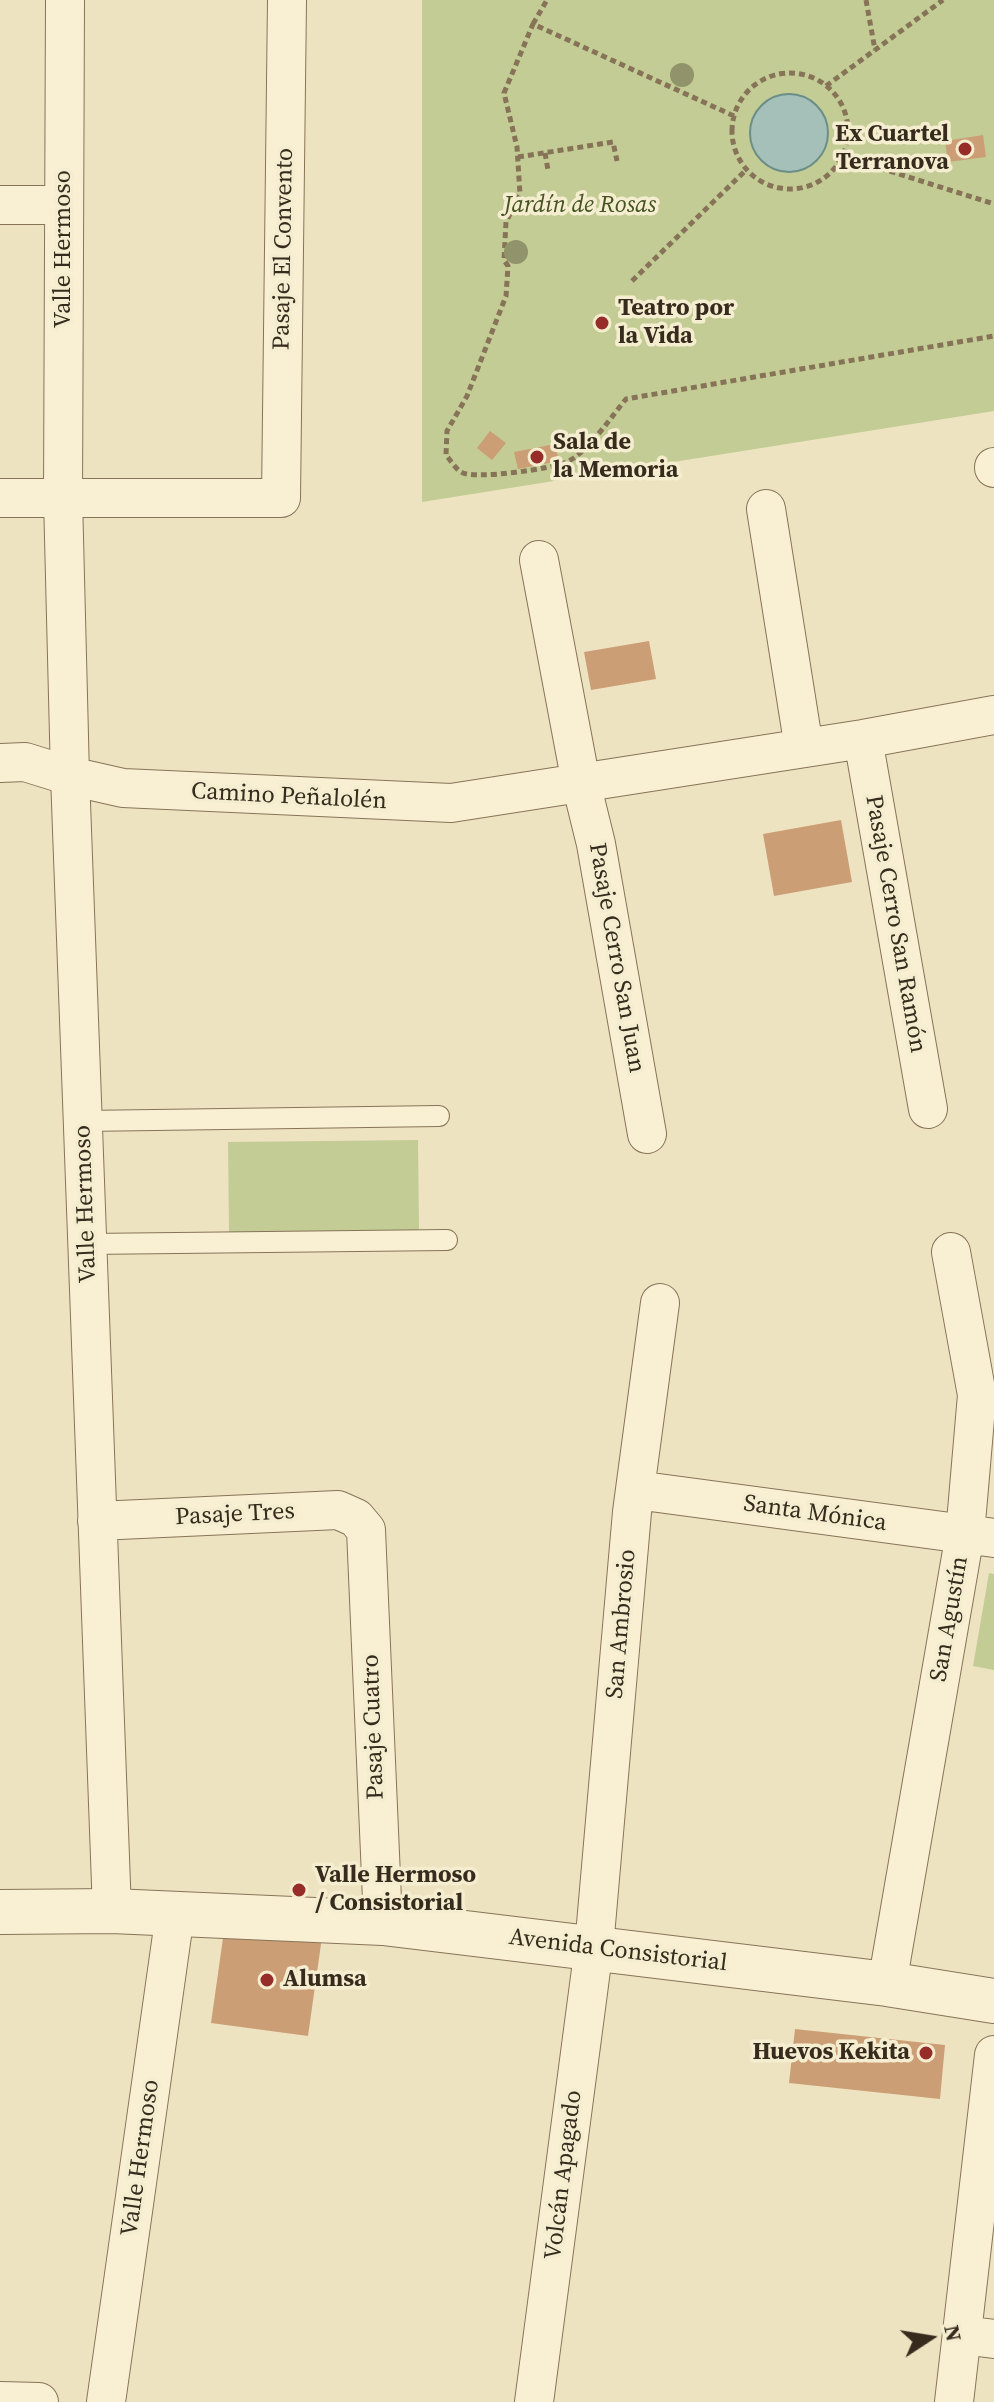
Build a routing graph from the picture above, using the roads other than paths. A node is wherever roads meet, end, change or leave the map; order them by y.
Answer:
1 (65, 0) edge
2 (287, 0) edge
3 (0, 205) edge
4 (64, 205) junction
5 (0, 498) edge
6 (63, 498) junction
7 (766, 509) dead end
8 (539, 560) dead end
9 (994, 715) edge
10 (863, 739) junction
11 (804, 748) junction
12 (0, 763) edge
13 (70, 776) junction
14 (581, 783) junction
15 (928, 1109) dead end
16 (439, 1116) dead end
17 (83, 1121) junction
18 (647, 1134) dead end
19 (447, 1240) dead end
20 (87, 1244) junction
21 (951, 1252) dead end
22 (660, 1303) dead end
23 (636, 1490) junction
24 (97, 1521) junction
25 (366, 1530) joint
26 (980, 1536) edge
27 (112, 1911) junction
28 (0, 1912) edge
29 (175, 1914) junction
30 (383, 1923) junction
31 (594, 1947) junction
32 (887, 1984) junction
33 (994, 2001) edge
34 (994, 2055) edge
35 (978, 2337) edge
36 (0, 2401) edge
37 (39, 2402) edge
38 (106, 2402) edge
39 (534, 2402) edge
40 (954, 2402) edge

1 - 4 street, Valle Hermoso
2 - 6 street, Pasaje El Convento
3 - 4 street
4 - 6 street, Valle Hermoso
5 - 6 street
6 - 13 street, Valle Hermoso
7 - 11 street
8 - 14 street
9 - 10 street, Camino Peñalolén
10 - 11 street, Camino Peñalolén
10 - 15 street, Pasaje Cerro San Ramón
11 - 14 street, Camino Peñalolén
12 - 13 street, Camino Peñalolén
13 - 14 street, Camino Peñalolén
13 - 17 street, Valle Hermoso
14 - 18 street, Pasaje Cerro San Juan
16 - 17 lane
17 - 20 street, Valle Hermoso
19 - 20 lane
20 - 24 street, Valle Hermoso
21 - 26 street, San Agustín
22 - 23 street, San Ambrosio
23 - 26 street, Santa Mónica
23 - 31 street, San Ambrosio
24 - 25 street, Pasaje Tres
24 - 27 street, Valle Hermoso
25 - 30 street, Pasaje Cuatro
26 - 32 street, San Agustín
27 - 28 street, Avenida Consistorial
27 - 29 street, Avenida Consistorial
29 - 30 street, Avenida Consistorial
29 - 38 street, Valle Hermoso
30 - 31 street, Avenida Consistorial
31 - 32 street, Avenida Consistorial
31 - 39 street, Volcán Apagado
32 - 33 street, Avenida Consistorial
34 - 35 street
35 - 40 street
36 - 37 street

